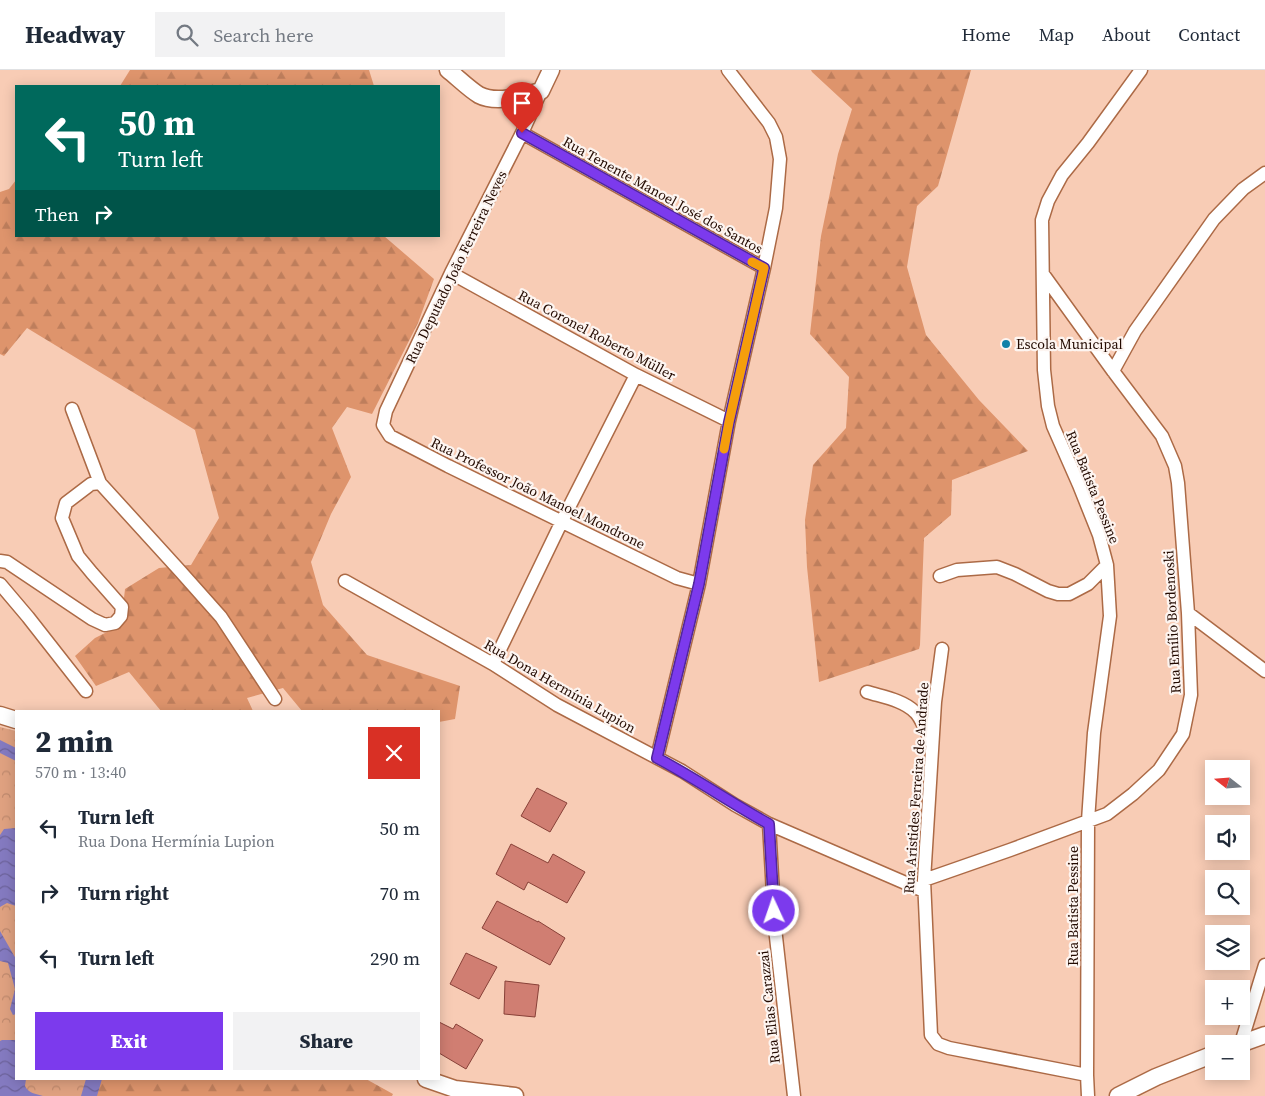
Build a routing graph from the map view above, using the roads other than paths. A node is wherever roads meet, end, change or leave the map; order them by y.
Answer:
1 (448, 70) edge
2 (551, 70) edge
3 (728, 70) edge
4 (1141, 70) edge
5 (540, 91) junction
6 (522, 133) junction
7 (1265, 173) edge
8 (764, 268) junction
9 (451, 274) junction
10 (1043, 274) junction
11 (1113, 371) junction
12 (636, 375) junction
13 (72, 409) dead end
14 (386, 411) joint
15 (729, 422) junction
16 (100, 483) junction
17 (562, 521) junction
18 (0, 561) edge
19 (1107, 565) junction
20 (940, 576) dead end
21 (345, 581) dead end
22 (0, 584) edge
23 (699, 584) junction
24 (1188, 613) junction
25 (942, 649) dead end
26 (492, 664) junction
27 (1265, 671) edge
28 (86, 691) dead end
29 (867, 692) dead end
30 (275, 699) dead end
31 (0, 715) edge
32 (15, 720) edge
33 (932, 744) junction
34 (657, 758) junction
35 (1088, 821) junction
36 (769, 824) junction
37 (924, 885) junction
38 (1265, 965) edge
39 (1244, 1035) edge
40 (1265, 1035) edge
41 (1250, 1041) edge
42 (1205, 1058) edge
43 (1087, 1076) junction
44 (429, 1080) edge
45 (515, 1096) edge
46 (794, 1096) edge
47 (1088, 1096) edge
48 (1118, 1096) edge

1 - 5 street
2 - 5 street, Rua Deputado João Ferreira Neves
3 - 8 street
4 - 10 street, Rua Batista Pessine
5 - 6 street, Rua Deputado João Ferreira Neves
6 - 8 street, Rua Tenente Manoel José dos Santos
6 - 9 street, Rua Deputado João Ferreira Neves
7 - 11 street
8 - 15 street
9 - 12 street, Rua Coronel Roberto Müller
9 - 14 street, Rua Deputado João Ferreira Neves
10 - 11 street, Rua Emílio Bordenoski
10 - 19 street, Rua Batista Pessine
11 - 24 street, Rua Emílio Bordenoski
12 - 15 street, Rua Coronel Roberto Müller
12 - 17 street
13 - 16 street
14 - 17 street, Rua Professor João Manoel Mondrone
15 - 23 street
16 - 18 street
16 - 30 street
17 - 23 street, Rua Professor João Manoel Mondrone
17 - 26 street
19 - 20 street
19 - 35 street, Rua Batista Pessine
21 - 26 street, Rua Dona Hermínia Lupion
22 - 28 street
23 - 34 street
24 - 27 street
24 - 35 street, Rua Emílio Bordenoski
25 - 33 street, Rua Aristides Ferreira de Andrade
26 - 34 street, Rua Dona Hermínia Lupion
29 - 33 street
31 - 32 street
33 - 37 street, Rua Aristides Ferreira de Andrade
34 - 36 street, Rua Dona Hermínia Lupion
35 - 37 street, Rua Emílio Bordenoski
35 - 43 street, Rua Batista Pessine
36 - 37 street, Rua Dona Hermínia Lupion
36 - 46 street, Rua Elias Carazzai
37 - 43 street, Rua Aristides Ferreira de Andrade
38 - 39 street
40 - 41 street
42 - 48 street
43 - 47 street, Rua Batista Pessine
44 - 45 street

